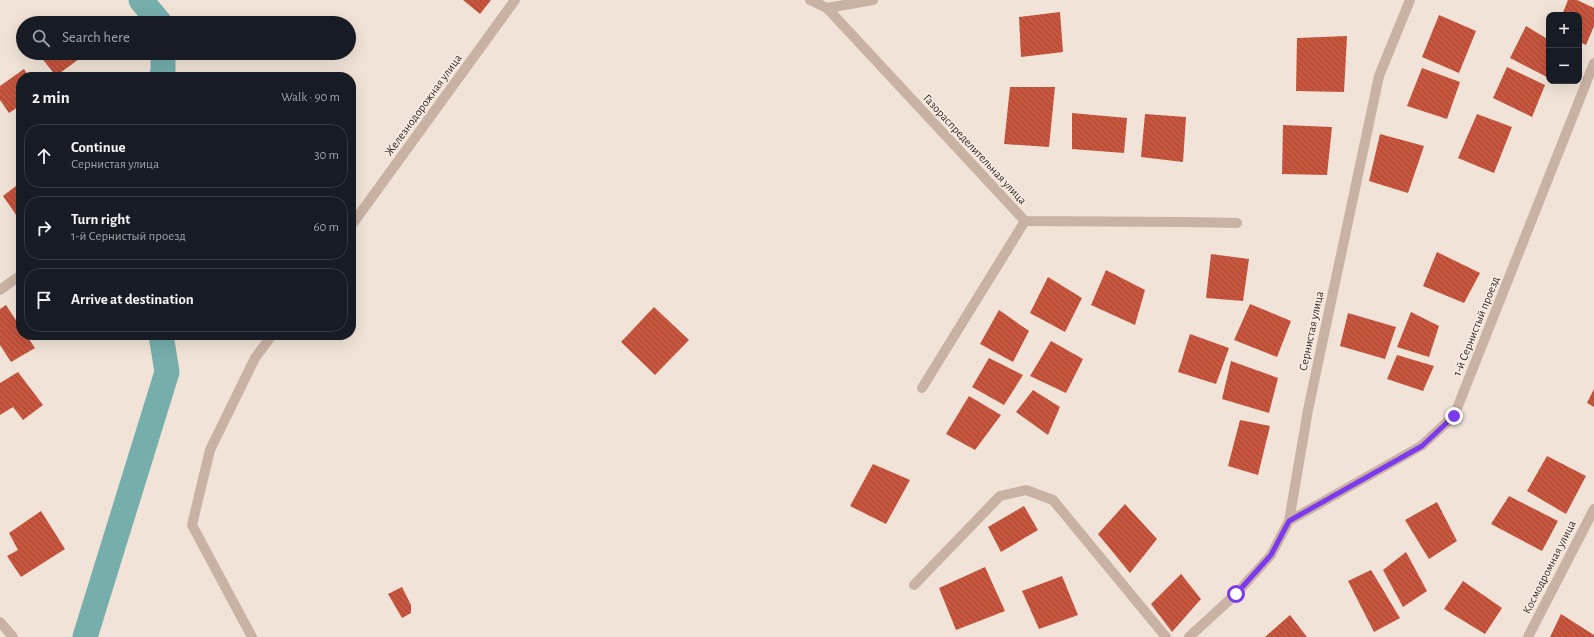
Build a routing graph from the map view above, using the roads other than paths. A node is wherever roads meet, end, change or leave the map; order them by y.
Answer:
1 (515, 0) edge
2 (810, 0) edge
3 (868, 0) edge
4 (1410, 0) edge
5 (827, 8) junction
6 (1594, 63) edge
7 (356, 219) edge
8 (1025, 221) junction
9 (1237, 223) dead end
10 (16, 279) edge
11 (0, 290) edge
12 (268, 340) edge
13 (922, 388) dead end
14 (1594, 509) edge
15 (1289, 521) junction
16 (914, 585) dead end
17 (0, 622) edge
18 (13, 637) edge
19 (252, 637) edge
20 (1166, 637) edge
21 (1189, 637) edge
22 (1528, 637) edge

1 - 7 street, Железнодорожная улица
2 - 5 street
3 - 5 street
4 - 15 street, Сернистая улица
5 - 8 street, Газораспределительная улица
6 - 15 street, 1-й Сернистый проезд
8 - 9 street, Газораспределительная улица
8 - 13 street
10 - 11 street
12 - 19 street
14 - 22 street, Космодромная улица
15 - 21 street, Сернистая улица
16 - 20 street
17 - 18 street

